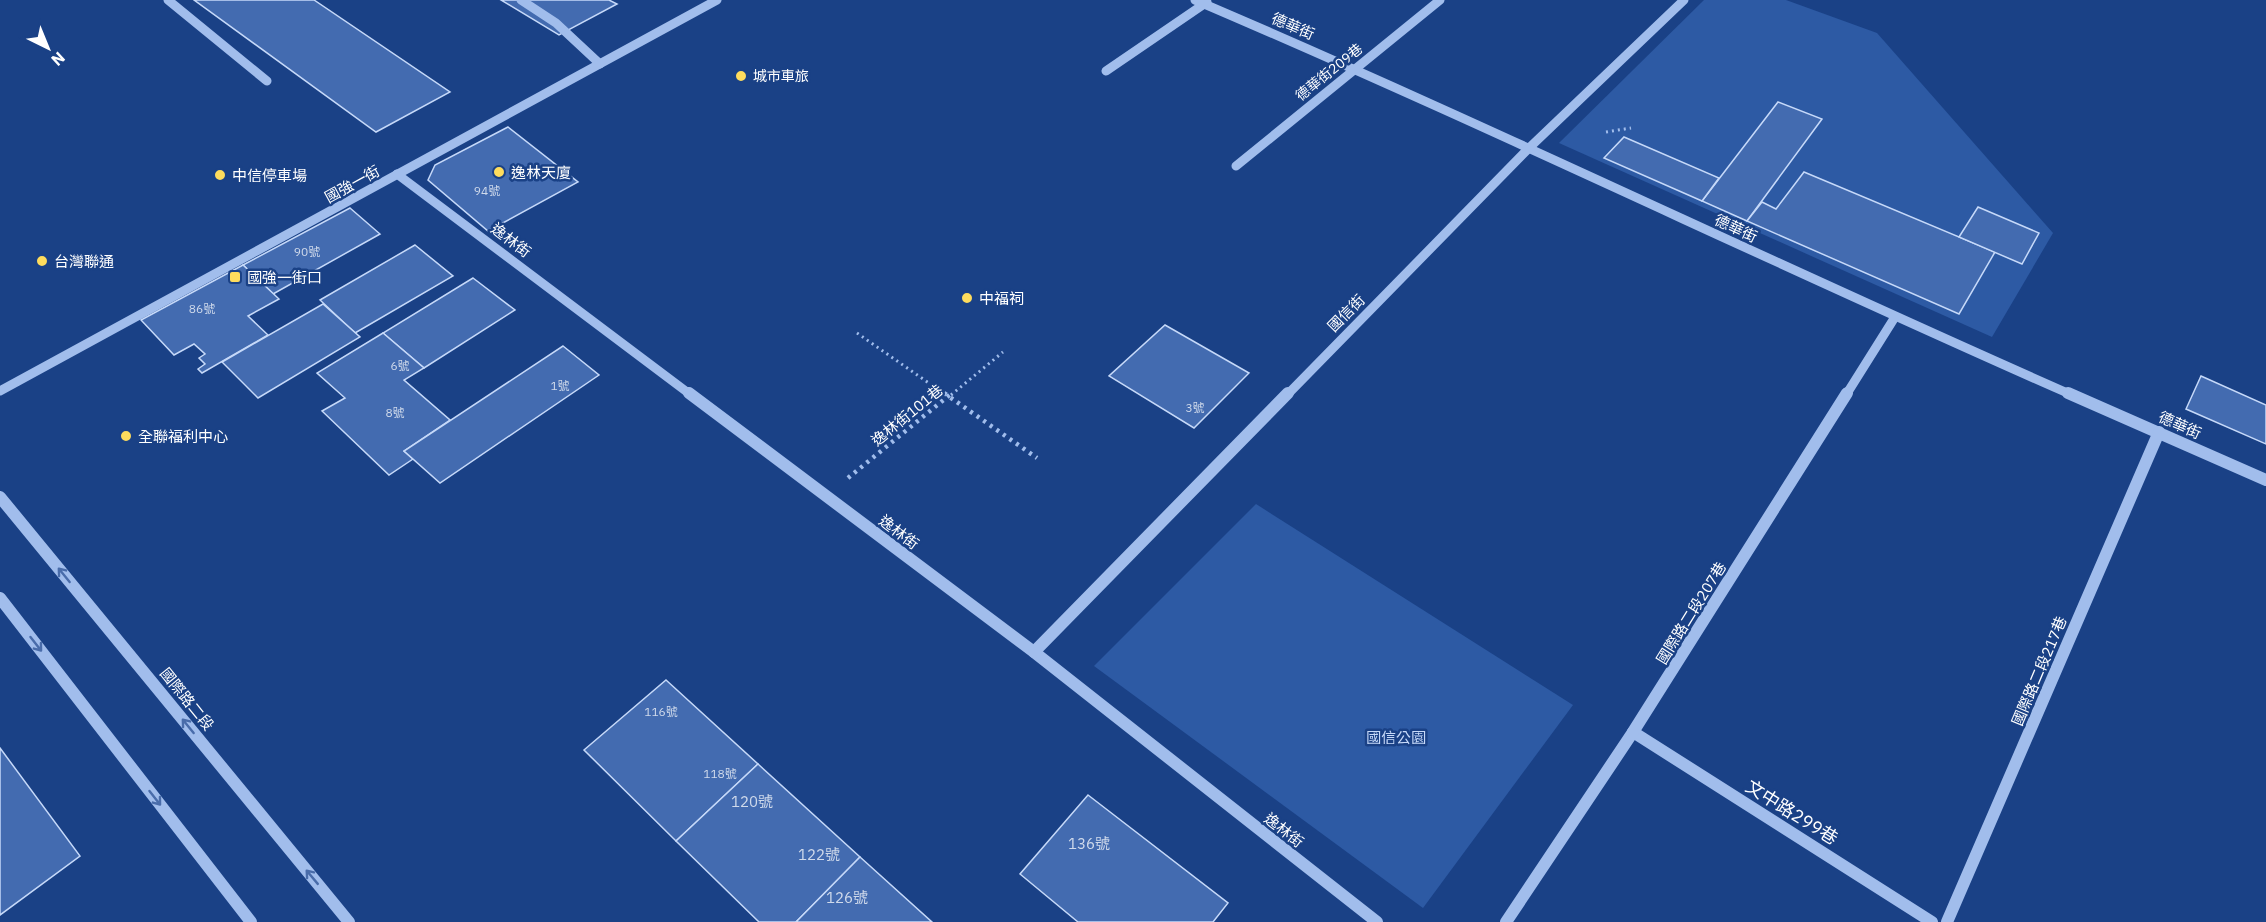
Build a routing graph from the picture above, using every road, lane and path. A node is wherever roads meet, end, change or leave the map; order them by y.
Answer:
1 (168, 0) edge
2 (521, 0) edge
3 (717, 0) edge
4 (1440, 0) edge
5 (1684, 0) edge
6 (1203, 1) edge
7 (600, 64) junction
8 (1354, 68) junction
9 (1106, 71) dead end
10 (267, 81) dead end
11 (1631, 128) dead end
12 (1606, 132) dead end
13 (1528, 149) junction
14 (1236, 166) dead end
15 (398, 174) junction
16 (1895, 318) junction
17 (856, 333) dead end
18 (1003, 352) dead end
19 (0, 391) edge
20 (948, 397) junction
21 (2159, 432) junction
22 (1037, 458) dead end
23 (2266, 480) edge
24 (826, 496) junction
25 (0, 497) edge
26 (0, 598) edge
27 (1034, 652) junction
28 (1633, 732) junction
29 (251, 922) edge
30 (349, 922) edge
31 (1377, 922) edge
32 (1506, 922) edge
33 (1932, 922) edge
34 (1947, 922) edge

1 - 10 street
2 - 7 street
3 - 7 street, 國強一街
4 - 8 street, 德華街209巷
5 - 13 street, 國信街
6 - 8 street, 德華街
6 - 9 street
7 - 15 street, 國強一街
8 - 13 street, 德華街
8 - 14 street, 德華街209巷
11 - 12 path
13 - 16 street, 德華街
13 - 27 street, 國信街
15 - 19 street, 國強一街
15 - 24 street, 逸林街
16 - 21 street, 德華街
16 - 28 street, 國際路二段207巷
17 - 20 path
18 - 20 path, 逸林街101巷
20 - 22 path
20 - 24 path, 逸林街101巷
21 - 23 street, 德華街
21 - 34 street, 國際路二段217巷
24 - 27 street, 逸林街
30 -> 25 street, 國際路二段
26 -> 29 street
27 - 31 street, 逸林街
28 - 32 street, 國際路二段207巷
28 - 33 street, 文中路299巷

